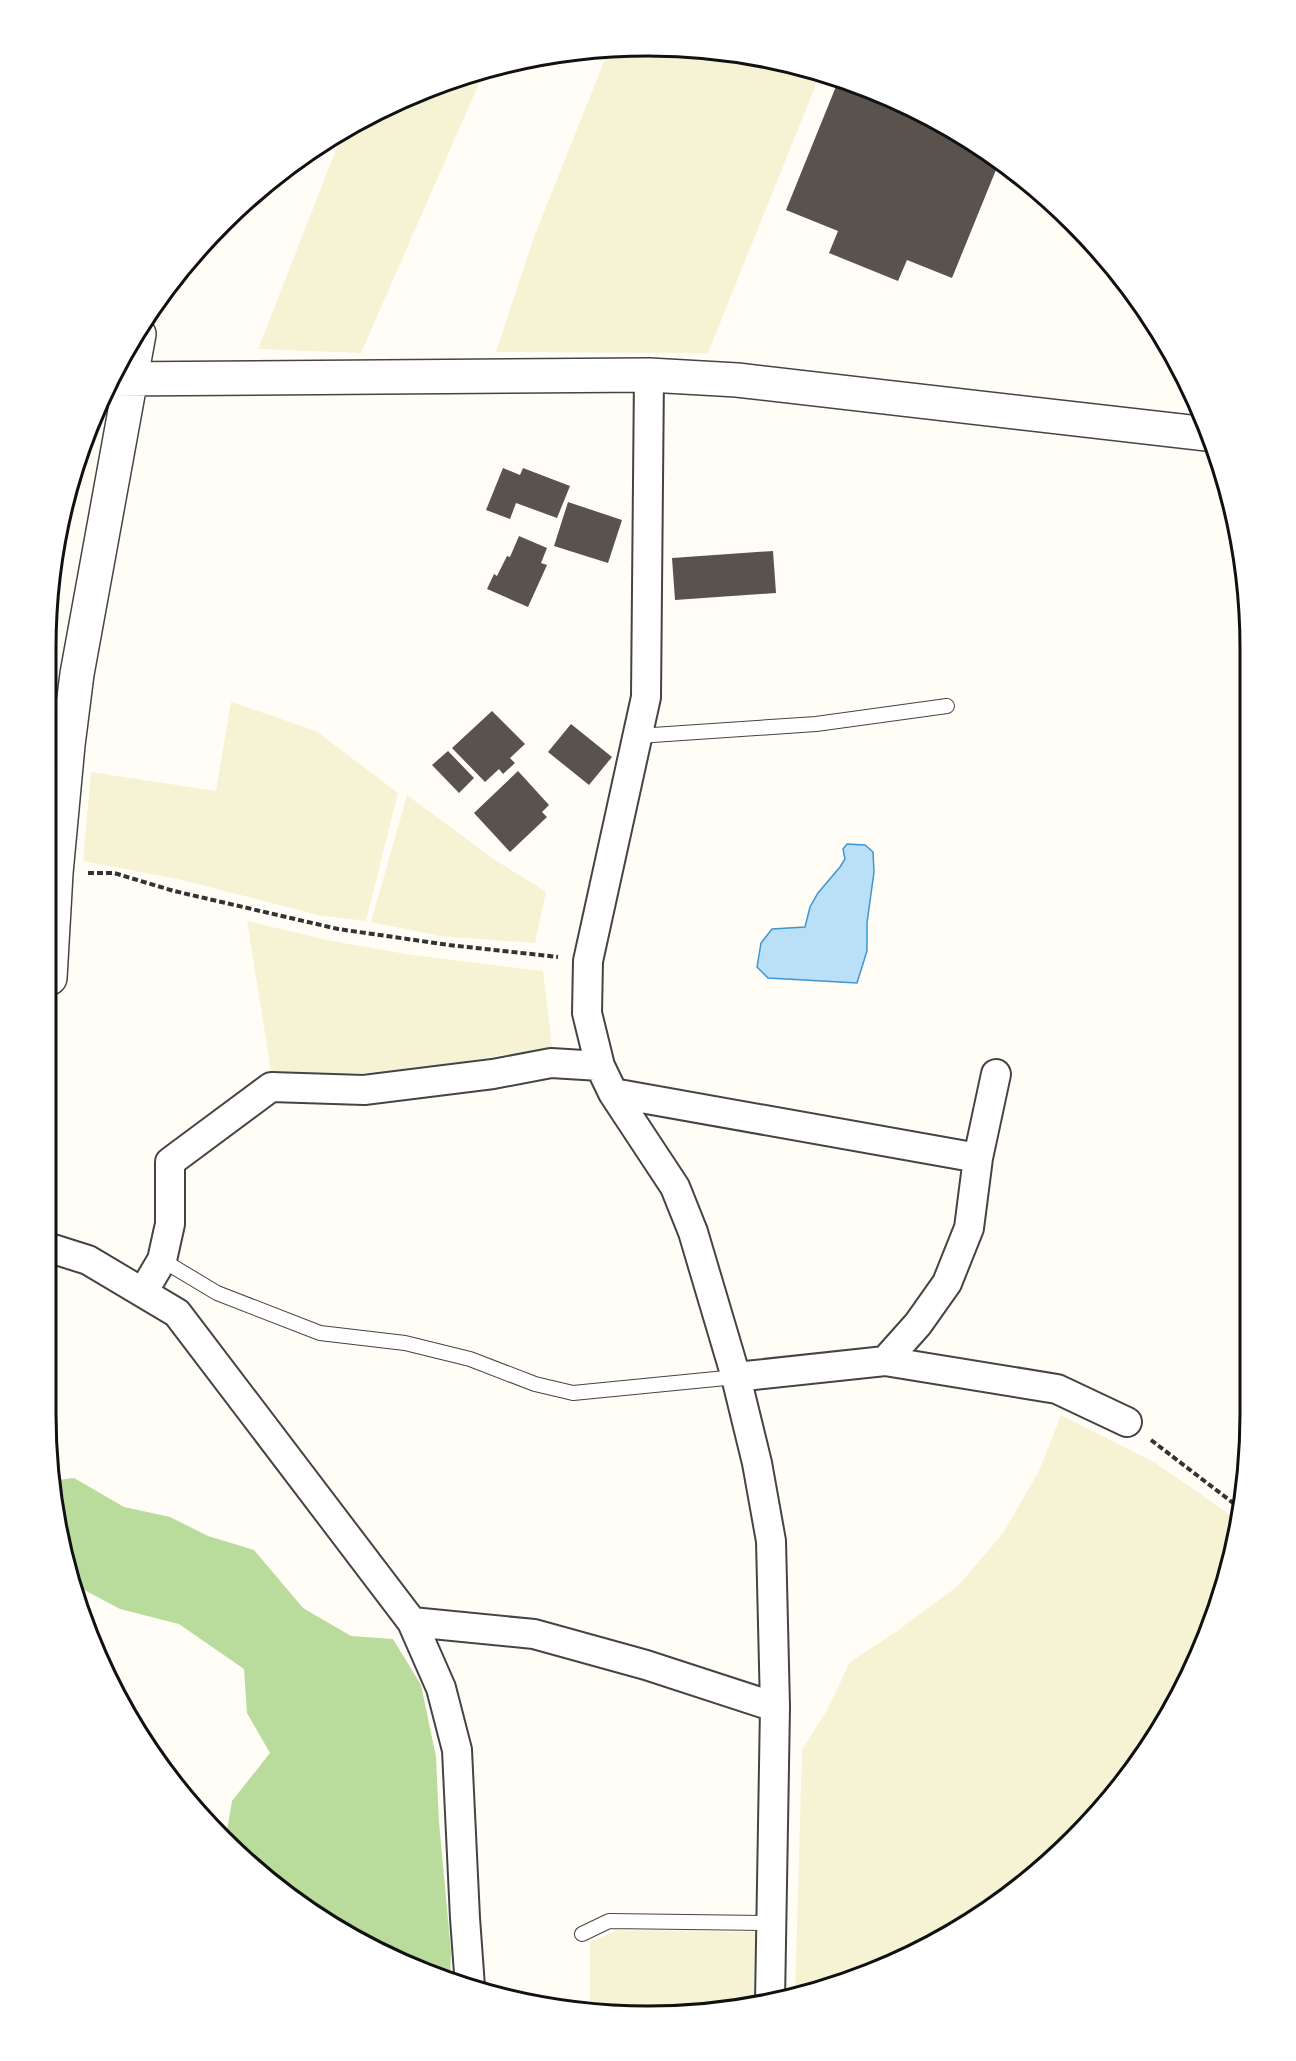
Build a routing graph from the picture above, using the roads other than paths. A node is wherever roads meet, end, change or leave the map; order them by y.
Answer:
1 (650, 375) junction
2 (122, 379) edge
3 (1200, 433) edge
4 (947, 706) dead end
5 (638, 736) junction
6 (56, 873) edge
7 (600, 1066) junction
8 (996, 1074) dead end
9 (613, 1093) junction
10 (978, 1158) junction
11 (56, 1250) edge
12 (162, 1260) junction
13 (143, 1292) junction
14 (885, 1361) junction
15 (736, 1377) junction
16 (1126, 1422) road end
17 (412, 1622) junction
18 (775, 1707) junction
19 (772, 1923) junction
20 (582, 1934) dead end
21 (469, 1977) edge
22 (770, 1992) edge

1 - 2 street
1 - 3 street
1 - 5 street
2 - 6 street
4 - 5 lane
5 - 7 street
7 - 9 street
7 - 12 street
8 - 10 street
9 - 10 street
9 - 15 street
10 - 14 street
11 - 13 street
12 - 13 street
12 - 15 lane
13 - 17 street
14 - 15 street
14 - 16 street
15 - 18 street
17 - 18 street
17 - 21 street
18 - 19 street
19 - 20 lane
19 - 22 street

